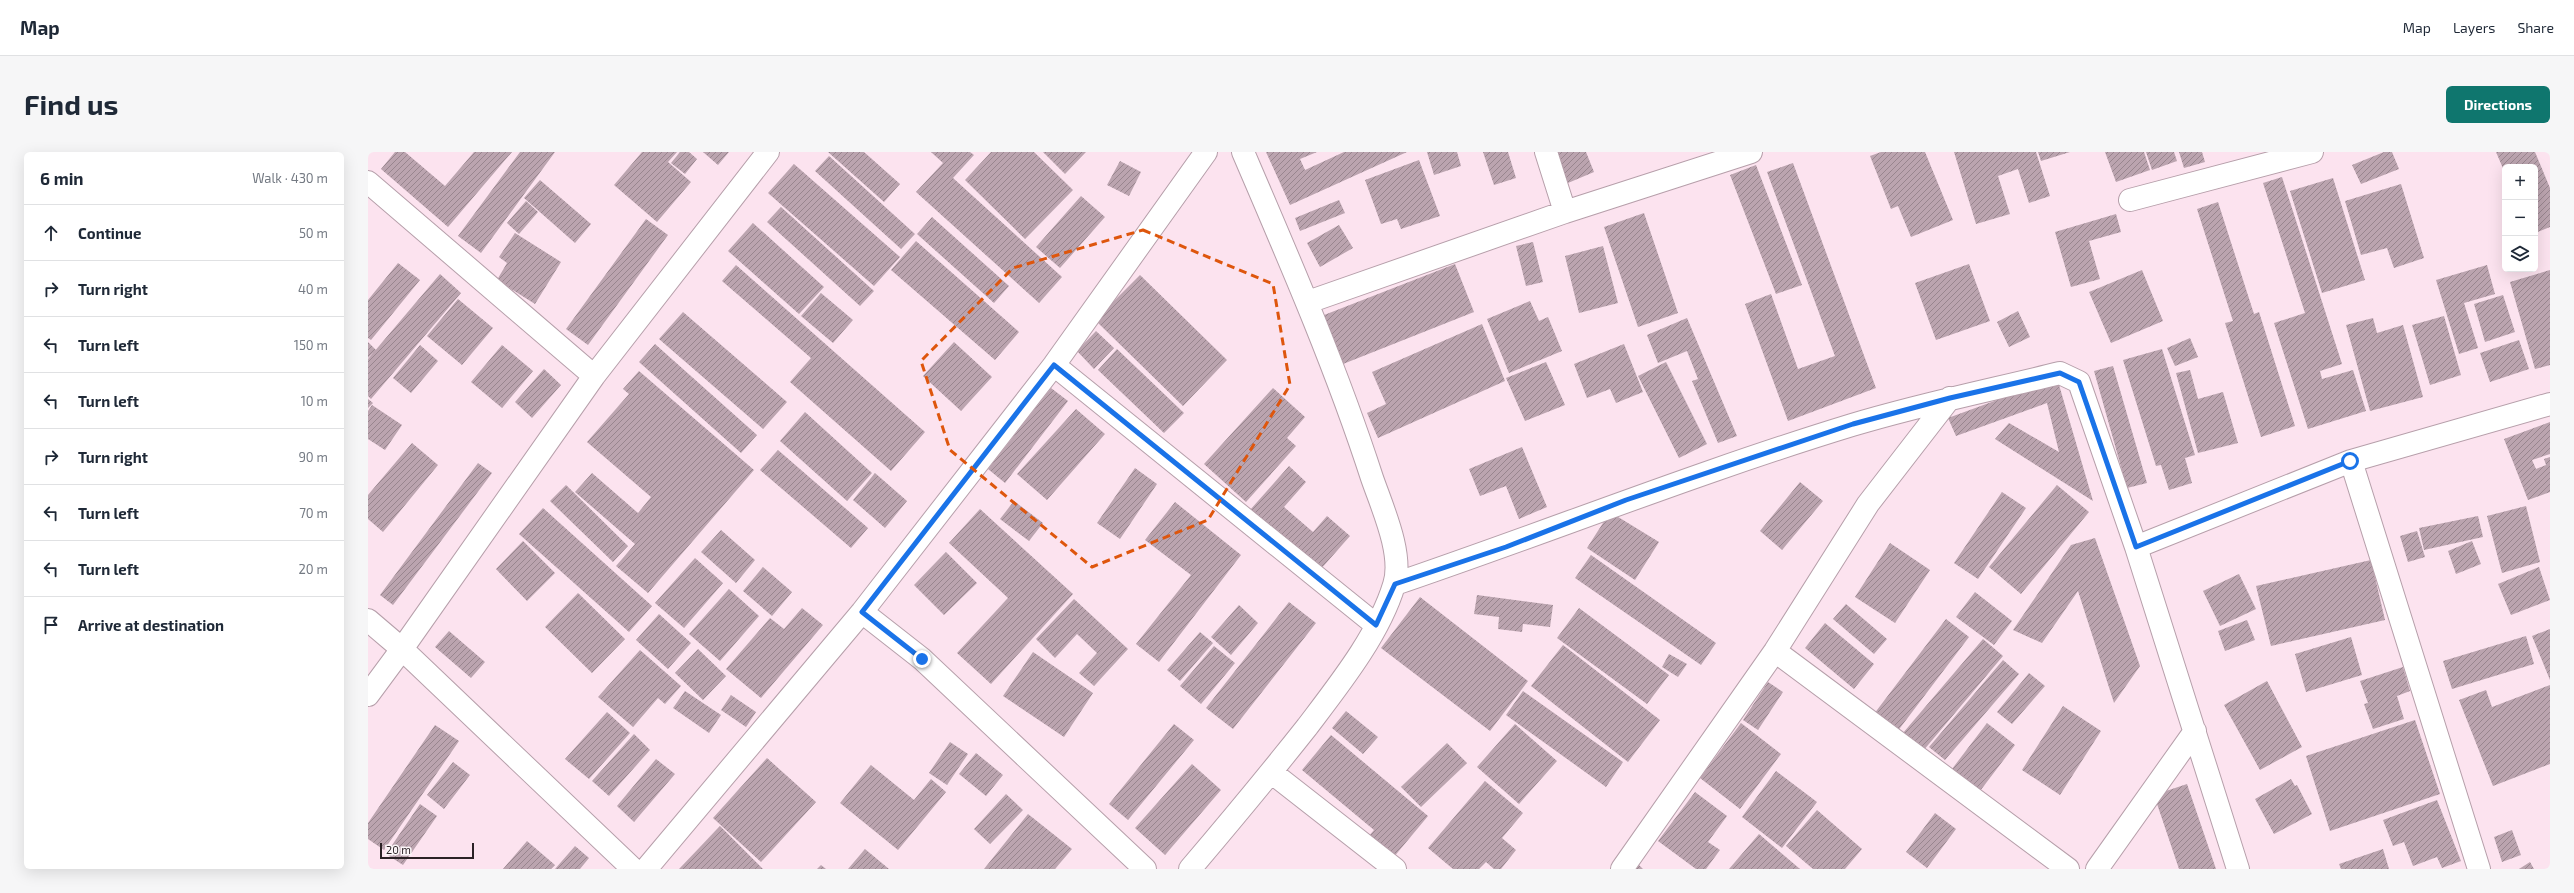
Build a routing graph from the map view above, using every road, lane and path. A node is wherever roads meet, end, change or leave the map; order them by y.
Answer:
1 (768, 152) edge
2 (1206, 152) edge
3 (1243, 152) edge
4 (1546, 152) edge
5 (1751, 152) edge
6 (2312, 152) edge
7 (368, 182) edge
8 (2130, 200) dead end
9 (1565, 212) junction
10 (1308, 302) junction
11 (1054, 365) junction
12 (594, 376) junction
13 (1950, 398) junction
14 (2550, 404) edge
15 (2350, 461) junction
16 (2136, 547) junction
17 (1395, 584) junction
18 (862, 612) junction
19 (368, 620) edge
20 (1376, 625) junction
21 (402, 650) junction
22 (1775, 651) junction
23 (368, 695) edge
24 (2195, 731) junction
25 (1271, 772) junction
26 (632, 869) edge
27 (646, 869) edge
28 (1145, 869) edge
29 (1190, 869) edge
30 (1395, 869) edge
31 (1622, 869) edge
32 (2068, 869) edge
33 (2097, 869) edge
34 (2238, 869) edge
35 (2479, 869) edge

1 - 12 street
2 - 11 street
3 - 10 street
4 - 9 street
5 - 9 street
6 - 8 street
7 - 12 street
9 - 10 street
10 - 17 street
11 - 18 street
11 - 20 street
12 - 21 street
13 - 16 street
13 - 17 street
13 - 22 street
14 - 15 street
15 - 16 street
15 - 35 street
16 - 24 street
17 - 20 street
18 - 27 street
18 - 28 street
19 - 21 street
20 - 25 street
21 - 23 street
21 - 26 street
22 - 31 street
22 - 32 street
24 - 33 street
24 - 34 street
25 - 29 street
25 - 30 street

